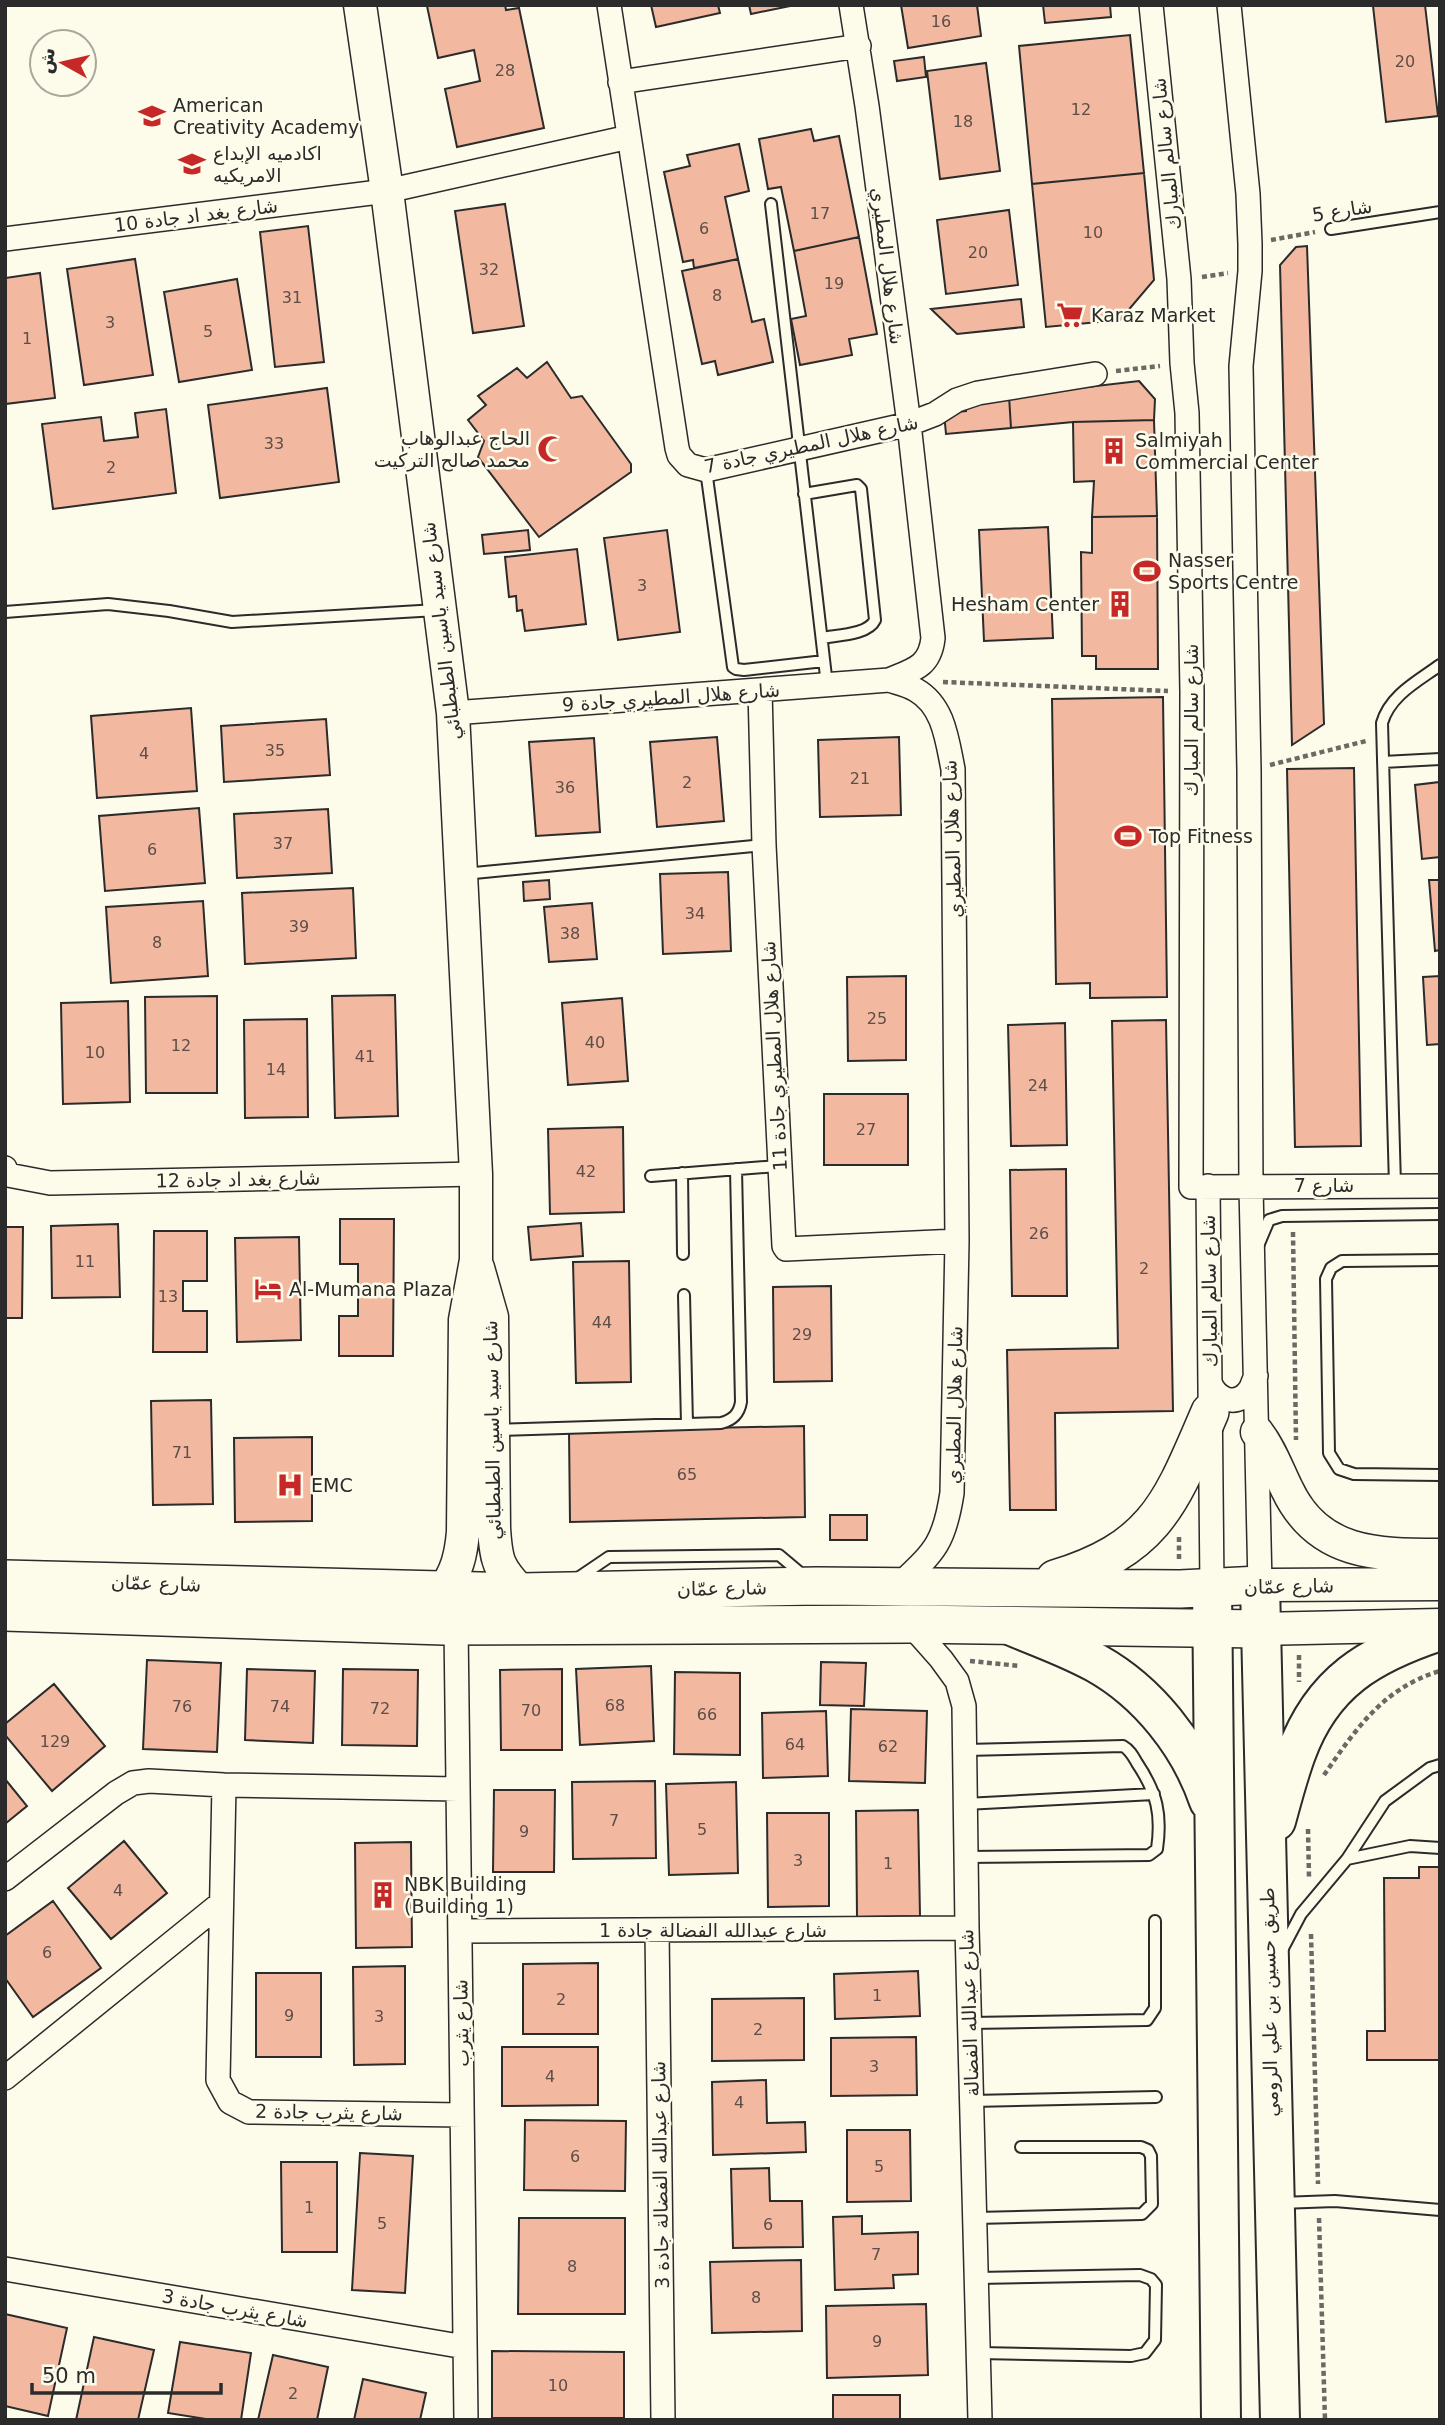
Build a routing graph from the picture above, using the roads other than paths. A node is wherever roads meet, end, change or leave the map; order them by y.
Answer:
1 (360, 5) edge
2 (609, 5) edge
3 (851, 5) edge
4 (1151, 5) edge
5 (1229, 5) edge
6 (859, 46) junction
7 (620, 82) junction
8 (629, 137) junction
9 (387, 191) junction
10 (771, 204) dead end
11 (1440, 212) edge
12 (1331, 229) road end
13 (5, 239) edge
14 (1095, 374) road end
15 (909, 424) junction
16 (800, 450) junction
17 (706, 470) junction
18 (804, 494) junction
19 (440, 610) junction
20 (5, 612) edge
21 (822, 638) junction
22 (824, 661) junction
23 (1440, 664) edge
24 (889, 680) junction
25 (827, 686) junction
26 (760, 690) junction
27 (453, 713) junction
28 (1440, 759) edge
29 (1383, 762) junction
30 (764, 845) junction
31 (461, 875) junction
32 (778, 1166) junction
33 (5, 1168) edge
34 (736, 1169) junction
35 (682, 1173) junction
36 (476, 1174) junction
37 (651, 1176) dead end
38 (1395, 1185) junction
39 (1208, 1186) junction
40 (1251, 1186) junction
41 (1440, 1186) edge
42 (1440, 1214) edge
43 (957, 1241) junction
44 (683, 1254) dead end
45 (1253, 1258) junction
46 (476, 1260) junction
47 (1440, 1260) edge
48 (684, 1295) dead end
49 (1256, 1376) junction
50 (1210, 1397) junction
51 (687, 1424) junction
52 (493, 1430) junction
53 (1257, 1432) junction
54 (1440, 1475) edge
55 (1440, 1555) edge
56 (1440, 1584) edge
57 (1260, 1585) junction
58 (897, 1587) junction
59 (1027, 1587) junction
60 (1212, 1588) junction
61 (443, 1591) junction
62 (521, 1592) junction
63 (6, 1604) edge
64 (910, 1624) junction
65 (1440, 1625) edge
66 (456, 1626) junction
67 (1012, 1626) junction
68 (1213, 1629) junction
69 (1261, 1629) junction
70 (1440, 1631) edge
71 (966, 1750) junction
72 (1440, 1765) edge
73 (224, 1785) junction
74 (458, 1789) junction
75 (1154, 1794) junction
76 (965, 1804) junction
77 (1214, 1816) junction
78 (1440, 1848) edge
79 (1266, 1853) junction
80 (965, 1857) junction
81 (1347, 1859) junction
82 (5, 1879) edge
83 (220, 1904) junction
84 (1155, 1921) dead end
85 (967, 1928) junction
86 (657, 1930) junction
87 (460, 1931) junction
88 (1268, 1978) junction
89 (970, 2024) junction
90 (1270, 2071) junction
91 (1217, 2072) junction
92 (5, 2078) edge
93 (1156, 2097) dead end
94 (972, 2101) junction
95 (462, 2115) junction
96 (1021, 2147) dead end
97 (1273, 2204) junction
98 (1440, 2210) edge
99 (976, 2218) junction
100 (5, 2269) edge
101 (977, 2278) junction
102 (465, 2347) junction
103 (979, 2353) junction
104 (466, 2420) edge
105 (663, 2420) edge
106 (980, 2420) edge
107 (1221, 2420) edge
108 (1280, 2420) edge

1 - 9 street, شارع سيد ياسين الطبطبائي
2 - 7 street, شارع هلال المطيري جادة 7
3 - 6 street, شارع هلال المطيري
4 - 39 street, شارع سالم المبارك
5 - 40 street
6 - 7 street
6 - 15 street, شارع هلال المطيري
7 - 8 street, شارع هلال المطيري جادة 7
8 - 9 street
8 - 17 street, شارع هلال المطيري جادة 7
9 - 13 street, شارع بغد اد جادة 10
9 - 19 street, شارع سيد ياسين الطبطبائي
10 - 16 lane
11 - 12 lane, شارع 5
14 - 15 street, شارع هلال المطيري جادة 7
15 - 16 street, شارع هلال المطيري جادة 7
15 - 24 street, شارع هلال المطيري
16 - 17 street, شارع هلال المطيري جادة 7
16 - 18 lane
17 - 22 lane
18 - 21 lane
18 - 21 lane
19 - 20 lane
19 - 27 street, شارع سيد ياسين الطبطبائي
21 - 22 lane
22 - 25 lane
23 - 29 lane
24 - 25 street, شارع هلال المطيري جادة 9
24 - 43 street, شارع هلال المطيري
25 - 26 street, شارع هلال المطيري جادة 9
26 - 27 street, شارع هلال المطيري جادة 9
26 - 30 street, شارع هلال المطيري جادة 11
27 - 31 street, شارع سيد ياسين الطبطبائي
28 - 29 lane
29 - 38 lane
30 - 31 lane
30 - 32 street, شارع هلال المطيري جادة 11
31 - 36 street, شارع سيد ياسين الطبطبائي
32 - 34 lane
32 - 43 street, شارع هلال المطيري جادة 11
33 - 36 street, شارع بغد اد جادة 12
34 - 35 lane
34 - 51 lane
35 - 37 lane
35 - 44 lane
36 - 46 street, شارع سيد ياسين الطبطبائي
38 - 40 street, شارع 7
38 - 41 street, شارع 7
39 - 40 street, شارع 7
39 - 50 street, شارع سالم المبارك
40 - 45 street
42 - 45 lane
43 - 58 street, شارع هلال المطيري
45 - 49 street
46 - 52 street, شارع سيد ياسين الطبطبائي
46 - 61 street, شارع سيد ياسين الطبطبائي
47 - 54 lane
48 - 51 lane
49 - 50 street
49 - 53 street
50 - 59 main road
50 - 60 street, شارع سالم المبارك
51 - 52 lane
52 - 62 street, شارع سيد ياسين الطبطبائي
53 - 55 street
53 - 57 street
56 - 57 street, شارع عمّان
57 - 60 main road, شارع عمّان
57 - 69 highway, طريق حسين بن علي الرومي
58 - 59 main road, شارع عمّان
58 - 62 main road, شارع عمّان
59 - 60 main road, شارع عمّان
60 - 68 highway
61 - 62 main road, شارع عمّان
61 - 63 main road, شارع عمّان
63 - 66 main road, شارع عمّان
64 - 66 main road, شارع عمّان
64 - 67 main road, شارع عمّان
64 - 71 street, شارع عبدالله الفضالة
65 - 69 street, شارع عمّان
66 - 74 street, شارع يثرب
67 - 68 main road, شارع عمّان
67 - 77 highway
68 - 69 main road, شارع عمّان
68 - 77 highway
69 - 79 highway, طريق حسين بن علي الرومي
70 - 79 highway
71 - 75 lane
71 - 76 street, شارع عبدالله الفضالة
72 - 81 lane
73 - 74 street
73 - 82 street
73 - 83 street, شارع يثرب جادة 2
74 - 87 street, شارع يثرب
75 - 76 lane
75 - 80 lane
76 - 80 street, شارع عبدالله الفضالة
77 - 91 highway
78 - 81 lane
79 - 88 highway, طريق حسين بن علي الرومي
80 - 85 street, شارع عبدالله الفضالة
81 - 88 lane
83 - 92 street
83 - 95 street, شارع يثرب جادة 2
84 - 89 lane
85 - 86 street, شارع عبدالله الفضالة جادة 1
85 - 89 street, شارع عبدالله الفضالة
86 - 87 street, شارع عبدالله الفضالة جادة 1
86 - 105 street, شارع عبدالله الفضالة جادة 3
87 - 95 street, شارع يثرب
88 - 90 highway, طريق حسين بن علي الرومي
89 - 94 street, شارع عبدالله الفضالة
90 - 91 highway
90 - 97 highway, طريق حسين بن علي الرومي
91 - 107 highway
93 - 94 lane
94 - 99 street, شارع عبدالله الفضالة
95 - 102 street, شارع يثرب
96 - 99 lane
97 - 98 lane
97 - 108 highway, طريق حسين بن علي الرومي
99 - 101 street, شارع عبدالله الفضالة
100 - 102 street, شارع يثرب جادة 3
101 - 103 street, شارع عبدالله الفضالة
101 - 103 lane
102 - 104 street, شارع يثرب
103 - 106 street, شارع عبدالله الفضالة

